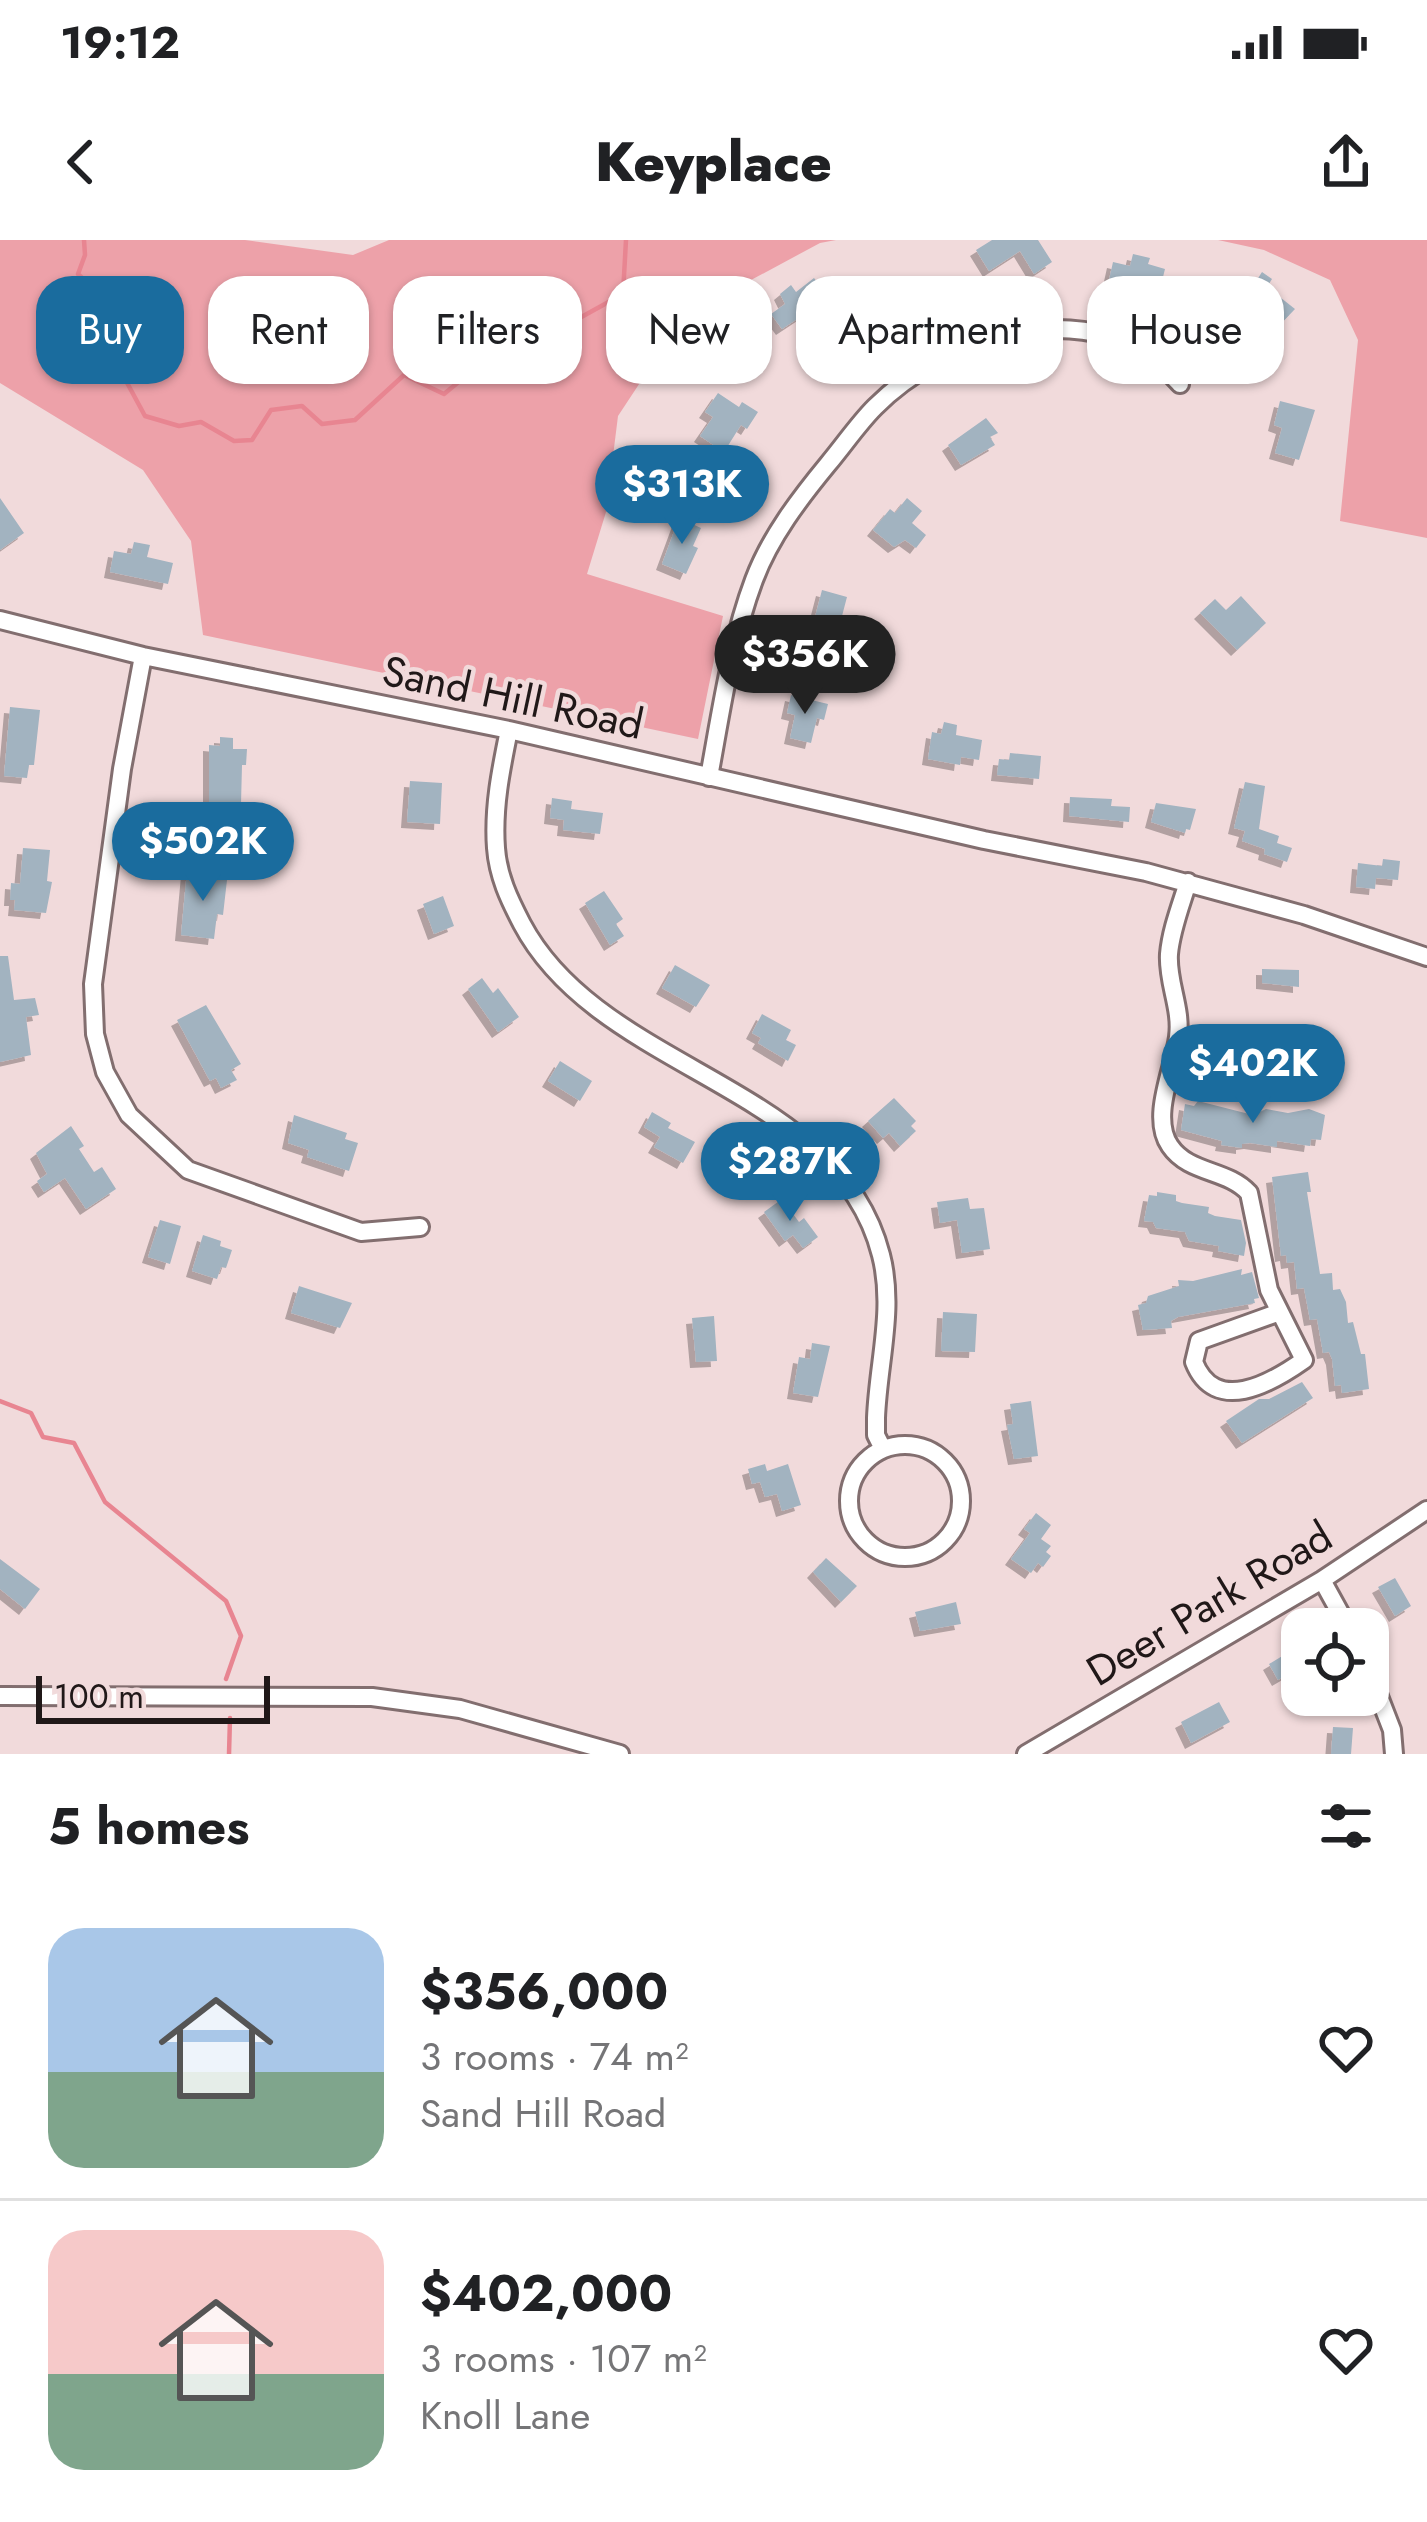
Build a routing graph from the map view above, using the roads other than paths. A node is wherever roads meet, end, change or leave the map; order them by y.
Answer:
1 (1087, 333) edge
2 (0, 620) edge
3 (143, 656) junction
4 (509, 730) junction
5 (709, 777) junction
6 (1188, 882) junction
7 (1427, 957) edge
8 (420, 1228) dead end
9 (1280, 1312) junction
10 (883, 1449) junction
11 (1427, 1510) edge
12 (1322, 1580) junction
13 (1337, 1608) edge
14 (0, 1696) edge
15 (1387, 1716) edge
16 (572, 1748) edge
17 (620, 1754) edge
18 (1026, 1754) edge
19 (1394, 1754) edge

1 - 5 street
2 - 3 street, Sand Hill Road
3 - 4 street, Sand Hill Road
3 - 8 street
4 - 5 street, Sand Hill Road
4 - 10 street
5 - 6 street, Sand Hill Road
6 - 7 street, Sand Hill Road
6 - 9 street
9 - 9 street
10 - 10 street
11 - 12 street, Deer Park Road
12 - 13 street
12 - 18 street, Deer Park Road
14 - 16 street
15 - 19 street
16 - 17 street

